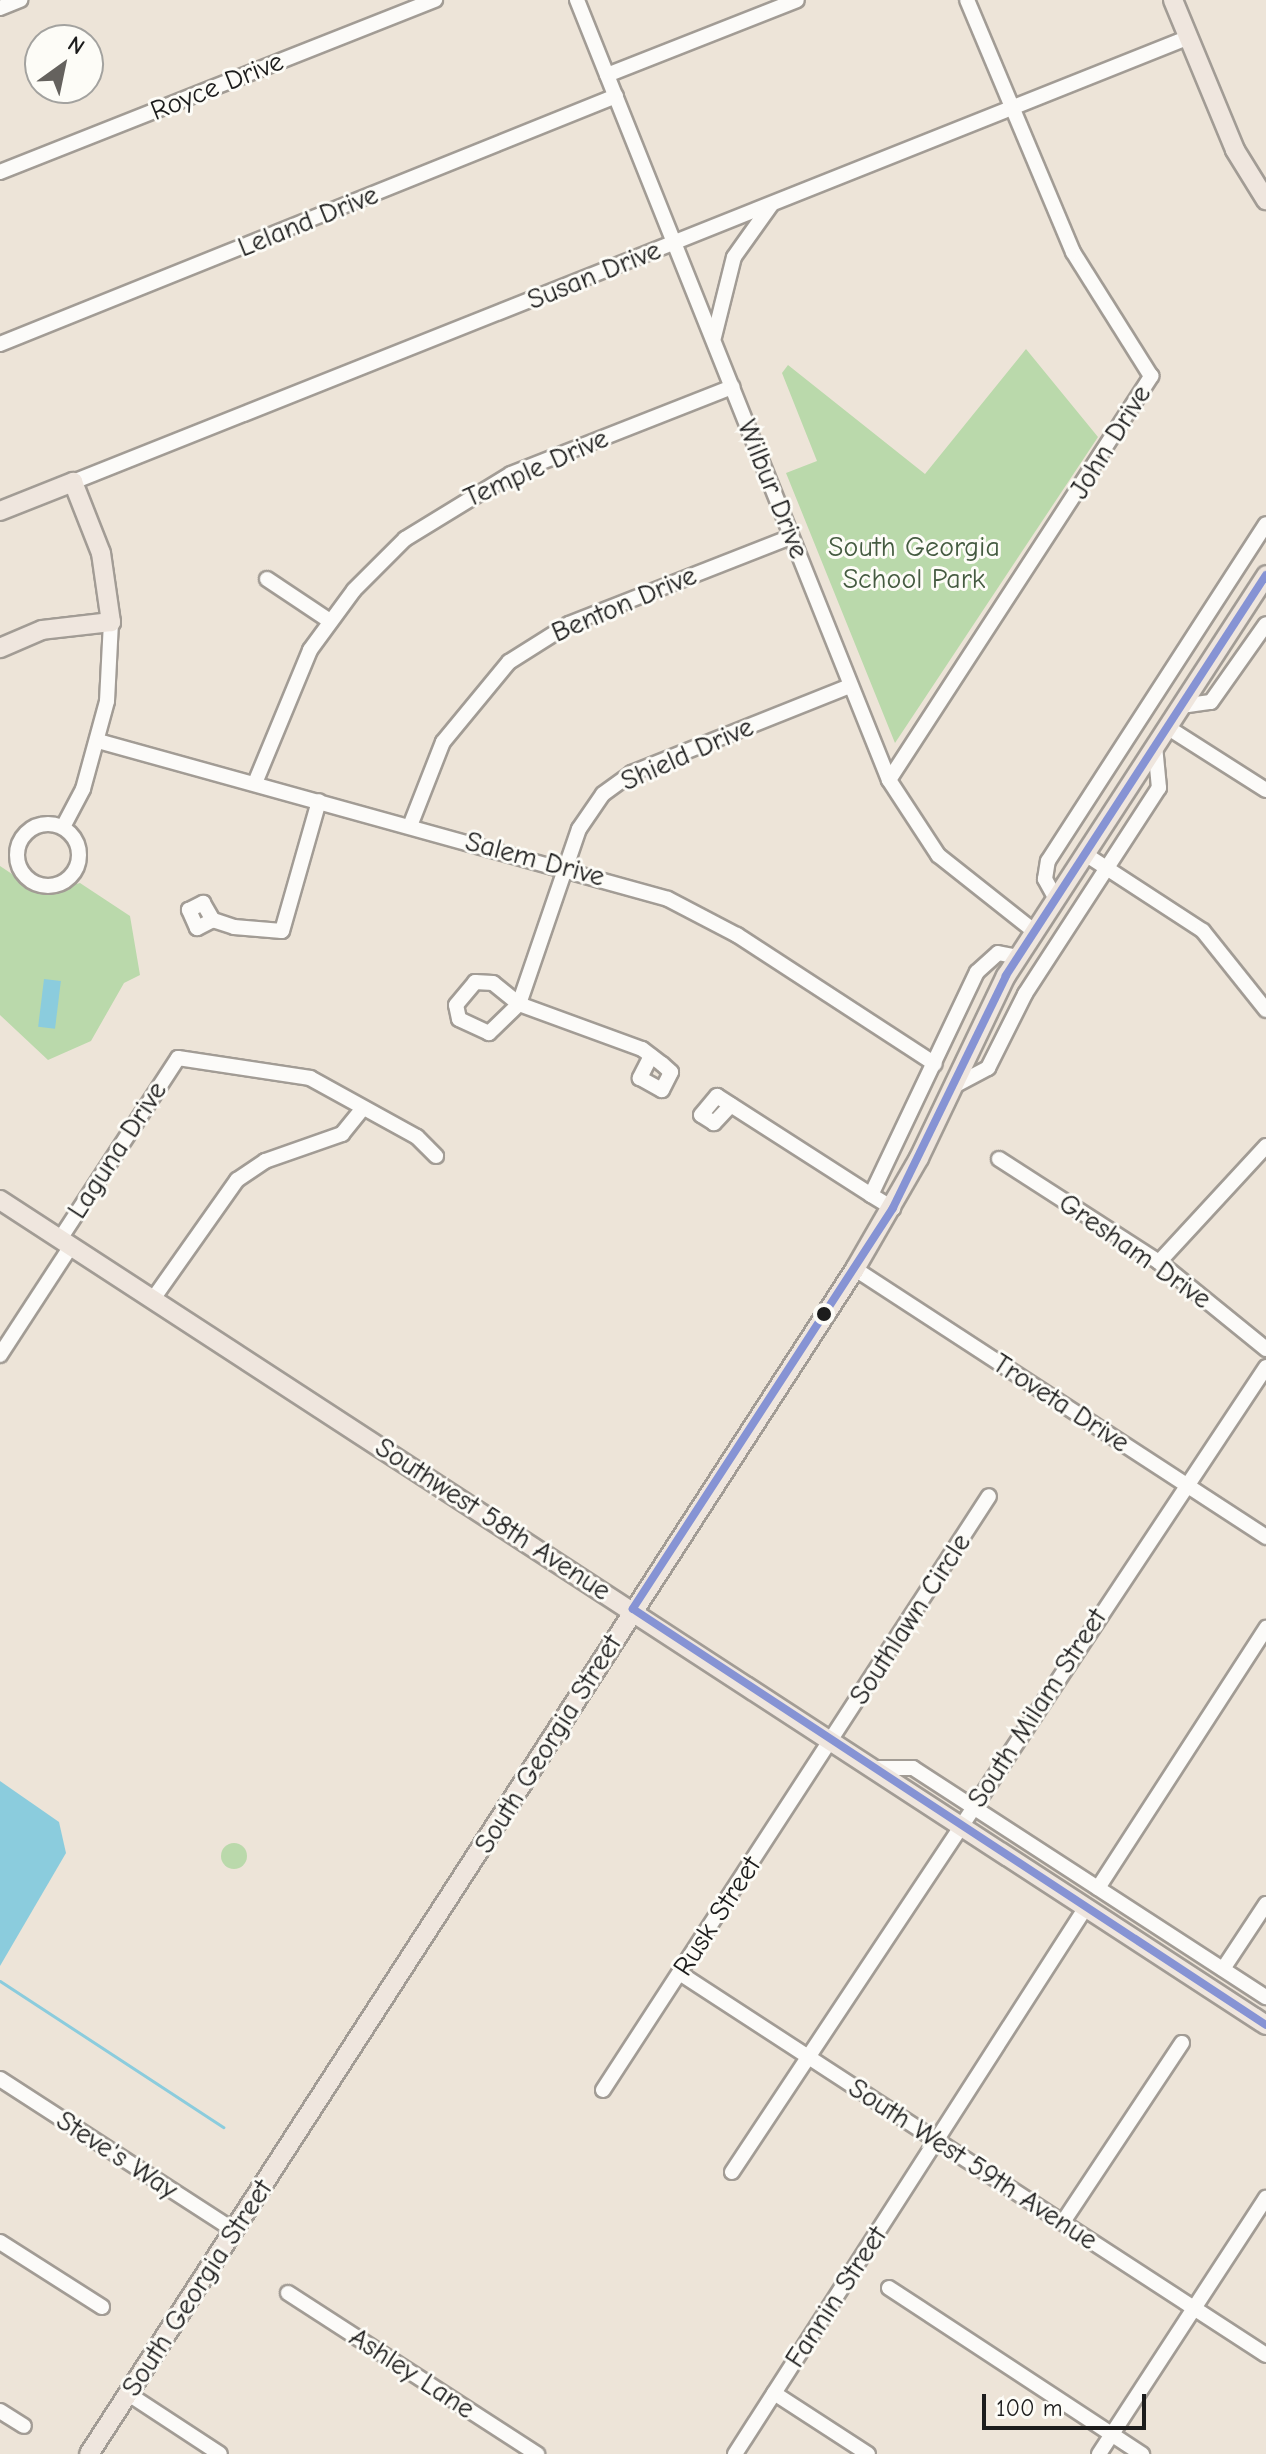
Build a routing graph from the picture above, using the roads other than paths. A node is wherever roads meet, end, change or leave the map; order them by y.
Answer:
1 (20, 0) edge
2 (435, 0) edge
3 (577, 0) edge
4 (797, 0) edge
5 (967, 0) edge
6 (1173, 0) edge
7 (779, 3) edge
8 (0, 8) edge
9 (1187, 38) junction
10 (607, 75) junction
11 (616, 96) junction
12 (1010, 111) junction
13 (0, 172) edge
14 (1264, 194) edge
15 (771, 205) junction
16 (674, 243) junction
17 (713, 338) junction
18 (0, 344) edge
19 (732, 387) junction
20 (73, 482) junction
21 (0, 511) edge
22 (1266, 524) edge
23 (791, 537) junction
24 (1266, 575) edge
25 (267, 579) dead end
26 (330, 621) junction
27 (111, 622) junction
28 (1266, 624) edge
29 (0, 648) edge
30 (850, 686) junction
31 (1181, 706) junction
32 (1167, 727) junction
33 (98, 741) junction
34 (1155, 746) junction
35 (889, 780) junction
36 (255, 783) junction
37 (1266, 790) edge
38 (319, 801) junction
39 (410, 826) junction
40 (63, 827) junction
41 (1085, 854) junction
42 (566, 867) junction
43 (1106, 868) junction
44 (1056, 899) junction
45 (213, 920) dead end
46 (1035, 932) junction
47 (1019, 957) junction
48 (1266, 1010) edge
49 (651, 1056) dead end
50 (935, 1064) junction
51 (952, 1087) junction
52 (731, 1105) dead end
53 (363, 1108) junction
54 (1266, 1146) edge
55 (436, 1156) dead end
56 (999, 1159) dead end
57 (871, 1195) junction
58 (0, 1200) edge
59 (893, 1208) junction
60 (66, 1242) junction
61 (1159, 1262) junction
62 (855, 1269) junction
63 (153, 1299) junction
64 (1266, 1349) edge
65 (0, 1355) edge
66 (1266, 1367) edge
67 (1184, 1483) junction
68 (989, 1496) dead end
69 (1266, 1537) edge
70 (633, 1609) junction
71 (1266, 1628) edge
72 (831, 1741) junction
73 (872, 1768) junction
74 (972, 1806) junction
75 (960, 1825) junction
76 (1098, 1888) junction
77 (1266, 1904) edge
78 (1086, 1907) junction
79 (1223, 1969) junction
80 (681, 1974) junction
81 (1266, 1997) edge
82 (1266, 2025) edge
83 (1182, 2043) dead end
84 (808, 2057) junction
85 (0, 2079) edge
86 (603, 2090) dead end
87 (936, 2140) junction
88 (732, 2172) dead end
89 (1266, 2198) edge
90 (1063, 2222) junction
91 (235, 2231) junction
92 (0, 2242) edge
93 (889, 2288) dead end
94 (288, 2293) dead end
95 (102, 2307) dead end
96 (1194, 2308) junction
97 (1266, 2355) edge
98 (127, 2393) junction
99 (774, 2393) junction
100 (0, 2411) edge
101 (24, 2426) dead end
102 (1112, 2434) junction
103 (89, 2454) edge
104 (220, 2454) edge
105 (537, 2454) edge
106 (735, 2454) edge
107 (868, 2454) edge
108 (1099, 2454) edge
109 (1142, 2454) edge

1 - 8 street
2 - 13 street, Royce Drive
3 - 10 street, Wilbur Drive
4 - 7 street
5 - 12 street, John Drive
6 - 9 main road
7 - 10 street
9 - 12 street, Susan Drive
9 - 14 main road
10 - 11 street, Wilbur Drive
11 - 16 street, Wilbur Drive
11 - 18 street, Leland Drive
12 - 15 street, Susan Drive
12 - 35 street, John Drive
15 - 16 street, Susan Drive
15 - 17 street
16 - 17 street, Wilbur Drive
16 - 20 street, Susan Drive
17 - 19 street, Wilbur Drive
19 - 23 street, Wilbur Drive
19 - 26 street, Temple Drive
20 - 21 main road, Susan Drive
20 - 27 main road
22 - 44 street
23 - 30 street, Wilbur Drive
23 - 39 street, Benton Drive
24 - 31 main road, South Georgia Street
25 - 26 street
26 - 36 street, Temple Drive
27 - 29 main road
27 - 33 street
28 - 31 street
30 - 35 street, Wilbur Drive
30 - 42 street, Shield Drive
31 - 32 main road, South Georgia Street
32 - 34 main road, South Georgia Street
32 - 37 street
33 - 36 street, Salem Drive
33 - 40 street
34 - 41 main road, South Georgia Street
34 - 43 street
35 - 46 street, Wilbur Drive
36 - 38 street, Salem Drive
38 - 39 street, Salem Drive
38 - 45 street
39 - 42 street, Salem Drive
40 - 40 street
41 - 43 street
41 - 44 main road, South Georgia Street
42 - 49 street, Shield Drive
42 - 50 street, Salem Drive
43 - 48 street
43 - 51 street
44 - 46 main road, South Georgia Street
46 - 47 main road, South Georgia Street
47 - 50 street
47 - 51 main road, South Georgia Street
50 - 57 street
51 - 59 main road, South Georgia Street
52 - 57 street
53 - 55 street, Laguna Drive
53 - 60 street, Laguna Drive
53 - 63 street
54 - 61 street
56 - 61 street, Gresham Drive
57 - 59 street
58 - 60 main road, Southwest 58th Avenue
59 - 62 main road, South Georgia Street
60 - 63 main road, Southwest 58th Avenue
60 - 65 street
61 - 64 street, Gresham Drive
62 - 67 street, Troveta Drive
62 - 70 main road, South Georgia Street
63 - 70 main road, Southwest 58th Avenue
66 - 67 street, South Milam Street
67 - 69 street, Troveta Drive
67 - 74 street, South Milam Street
68 - 72 street, Southlawn Circle
70 - 72 main road, Southwest 58th Avenue
70 - 91 main road, South Georgia Street
71 - 76 street
72 - 73 main road, Southwest 58th Avenue
72 - 80 street, Rusk Street
73 - 74 street
73 - 75 main road, Southwest 58th Avenue
74 - 75 street, South Milam Street
74 - 76 street
75 - 78 main road, Southwest 58th Avenue
75 - 84 street, South Milam Street
76 - 79 street
77 - 79 street
78 - 82 main road, Southwest 58th Avenue
78 - 87 street, Fannin Street
79 - 81 street
80 - 84 street, South West 59th Avenue
80 - 86 street, Rusk Street
83 - 90 street
84 - 87 street, South West 59th Avenue
84 - 88 street, South Milam Street
85 - 91 street, Steve's Way
87 - 90 street, South West 59th Avenue
87 - 99 street, Fannin Street
89 - 96 street
90 - 96 street, South West 59th Avenue
91 - 98 main road, South Georgia Street
92 - 95 street
93 - 102 street
94 - 105 street, Ashley Lane
96 - 97 street, South West 59th Avenue
96 - 102 street
98 - 103 main road, South Georgia Street
98 - 104 street
99 - 106 street, Fannin Street
99 - 107 street
100 - 101 street
102 - 108 street
102 - 109 street

